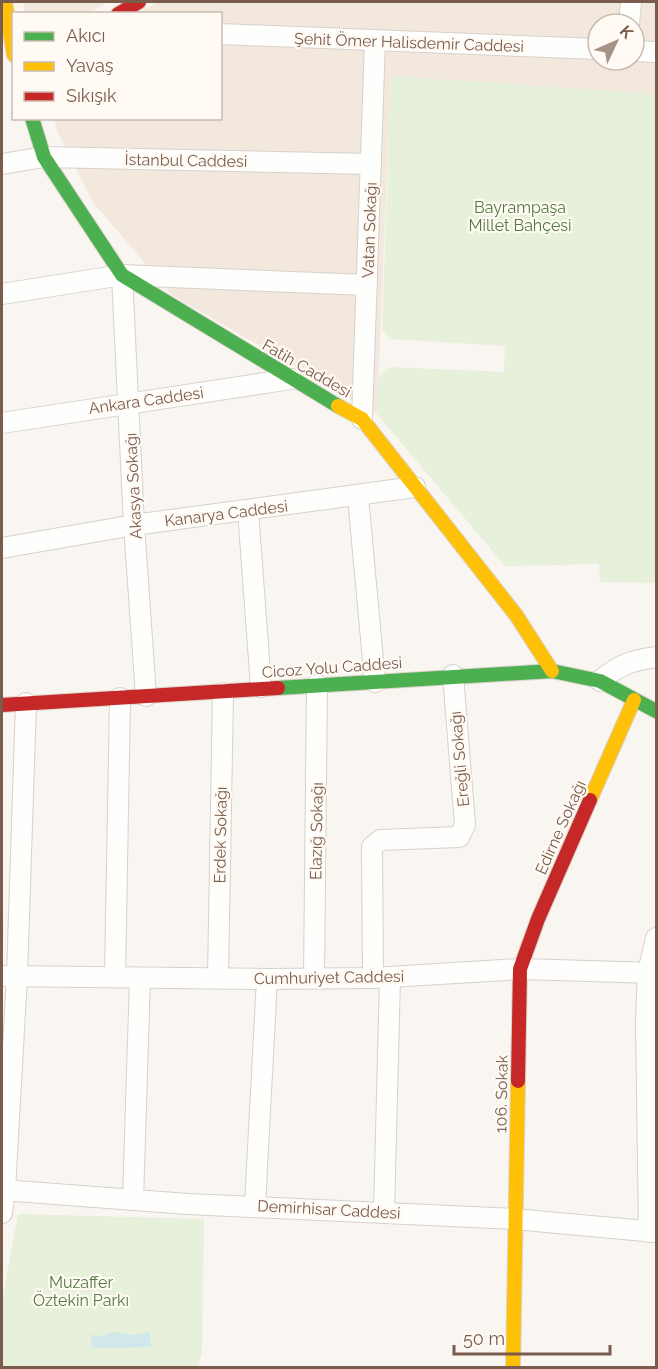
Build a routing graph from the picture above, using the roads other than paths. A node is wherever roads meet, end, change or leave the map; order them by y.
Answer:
1 (6, 2) edge
2 (140, 2) edge
3 (122, 12) edge
4 (222, 34) edge
5 (375, 40) junction
6 (10, 46) edge
7 (586, 49) edge
8 (33, 120) edge
9 (44, 157) junction
10 (2, 164) edge
11 (371, 164) junction
12 (122, 275) junction
13 (367, 285) junction
14 (2, 294) edge
15 (291, 379) junction
16 (129, 402) junction
17 (362, 419) junction
18 (2, 423) edge
19 (415, 487) junction
20 (358, 496) junction
21 (248, 511) junction
22 (134, 525) junction
23 (2, 548) edge
24 (657, 657) edge
25 (552, 670) junction
26 (453, 675) junction
27 (600, 681) junction
28 (375, 682) junction
29 (318, 685) junction
30 (261, 687) junction
31 (223, 693) junction
32 (146, 696) junction
33 (120, 698) junction
34 (634, 700) junction
35 (26, 703) junction
36 (2, 705) edge
37 (657, 711) edge
38 (657, 938) edge
39 (520, 969) junction
40 (652, 972) edge
41 (9, 976) edge
42 (115, 977) junction
43 (218, 977) junction
44 (140, 978) junction
45 (314, 978) junction
46 (382, 978) junction
47 (267, 979) junction
48 (7, 1050) edge
49 (3, 1190) edge
50 (133, 1200) junction
51 (255, 1205) junction
52 (384, 1212) junction
53 (2, 1213) edge
54 (514, 1219) junction
55 (652, 1232) edge
56 (513, 1368) edge

1 - 6 street
2 - 3 street
4 - 5 street, Şehit Ömer Halisdemir Caddesi
5 - 7 street, Şehit Ömer Halisdemir Caddesi
5 - 11 street, Vatan Sokağı
8 - 9 street, Fatih Caddesi
9 - 10 street, İstanbul Caddesi
9 - 11 street, İstanbul Caddesi
9 - 12 street, Fatih Caddesi
11 - 13 street, Vatan Sokağı
12 - 13 street
12 - 14 street
12 - 15 street, Fatih Caddesi
12 - 16 street, Akasya Sokağı
13 - 17 street, Vatan Sokağı
15 - 16 street, Ankara Caddesi
15 - 17 street, Fatih Caddesi
16 - 18 street, Ankara Caddesi
16 - 22 street, Akasya Sokağı
17 - 19 street, Fatih Caddesi
19 - 20 street, Kanarya Caddesi
19 - 25 street, Fatih Caddesi
20 - 21 street, Kanarya Caddesi
20 - 28 street
21 - 22 street, Kanarya Caddesi
21 - 30 street
22 - 23 street, Kanarya Caddesi
22 - 32 street, Akasya Sokağı
24 - 27 street
25 - 26 street, Cicoz Yolu Caddesi
25 - 27 street, Cicoz Yolu Caddesi
26 - 28 street, Cicoz Yolu Caddesi
26 - 46 street, Ereğli Sokağı
27 - 34 street, Cicoz Yolu Caddesi
28 - 29 street, Cicoz Yolu Caddesi
29 - 30 street, Cicoz Yolu Caddesi
29 - 45 street, Elazığ Sokağı
30 - 31 street, Cicoz Yolu Caddesi
31 - 32 street, Cicoz Yolu Caddesi
31 - 43 street, Erdek Sokağı
32 - 33 street, Cicoz Yolu Caddesi
33 - 35 street, Cicoz Yolu Caddesi
33 - 42 street
34 - 37 street, Cicoz Yolu Caddesi
34 - 39 street, Edirne Sokağı
35 - 36 street, Cicoz Yolu Caddesi
35 - 41 street
38 - 40 street
39 - 40 street, Cumhuriyet Caddesi
39 - 46 street, Cumhuriyet Caddesi
39 - 54 street, 106. Sokak
40 - 55 street
41 - 42 street, Cumhuriyet Caddesi
41 - 48 street
42 - 44 street, Cumhuriyet Caddesi
43 - 44 street, Cumhuriyet Caddesi
43 - 47 street, Cumhuriyet Caddesi
44 - 50 street
45 - 46 street, Cumhuriyet Caddesi
45 - 47 street, Cumhuriyet Caddesi
46 - 52 street
47 - 51 street
48 - 49 street
49 - 50 street, Demirhisar Caddesi
49 - 53 street
50 - 51 street, Demirhisar Caddesi
51 - 52 street, Demirhisar Caddesi
52 - 54 street, Demirhisar Caddesi
54 - 55 street, Demirhisar Caddesi
54 - 56 street, 106. Sokak

